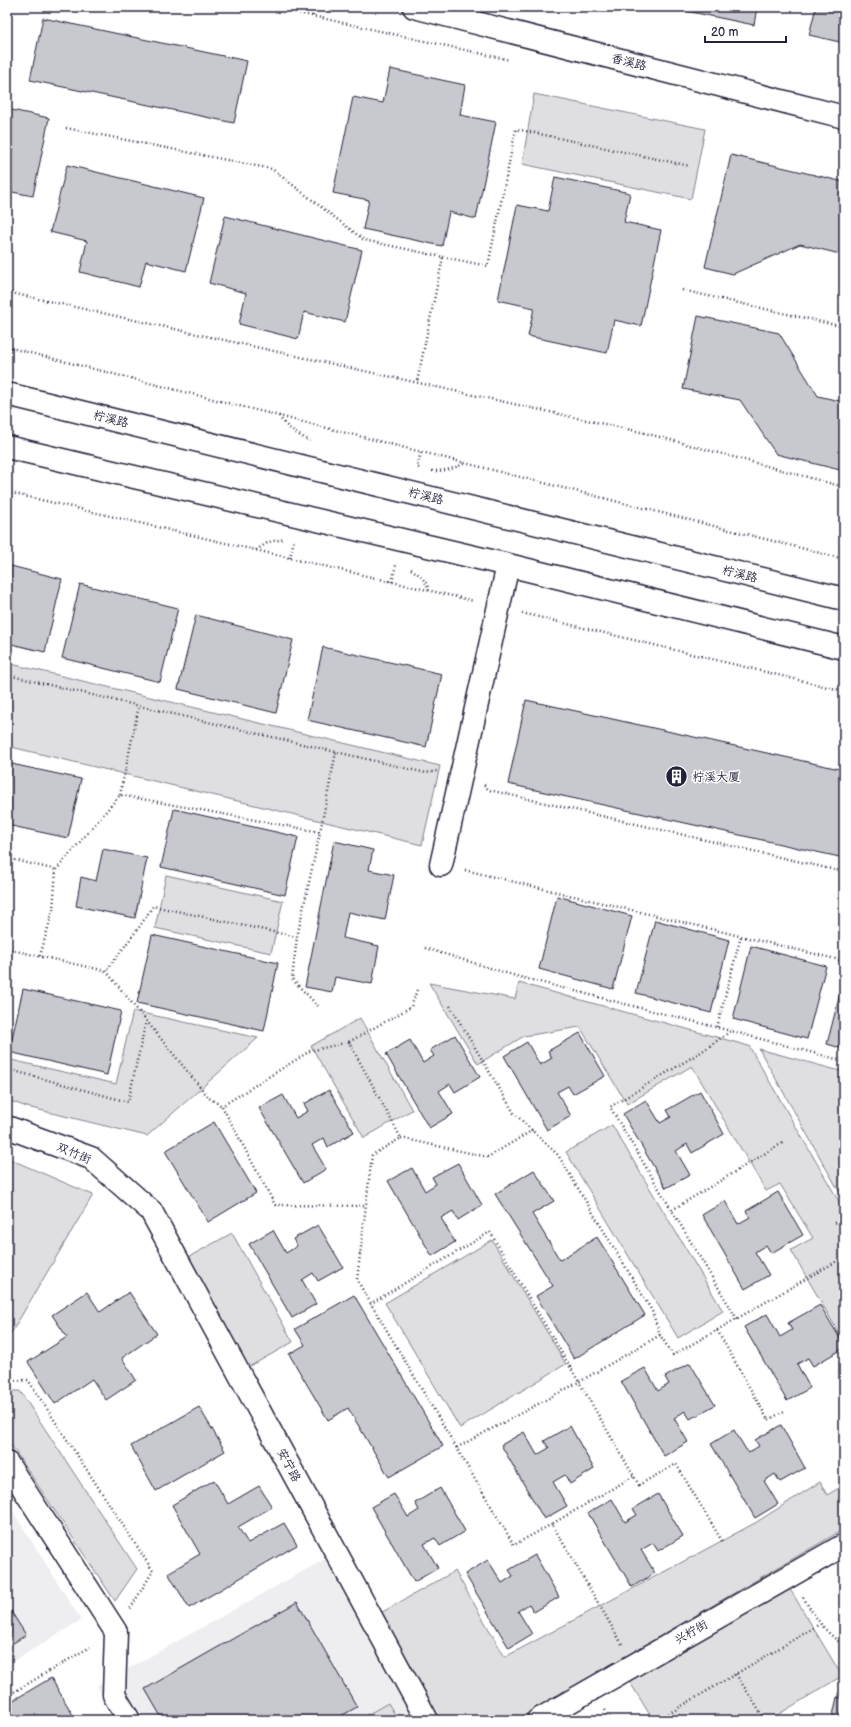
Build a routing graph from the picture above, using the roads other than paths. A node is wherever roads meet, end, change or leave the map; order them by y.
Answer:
1 (414, 7) edge
2 (844, 116) edge
3 (7, 394) edge
4 (7, 448) edge
5 (508, 565) junction
6 (844, 599) edge
7 (844, 648) edge
8 (441, 865) road end
9 (7, 1127) edge
10 (151, 1211) joint
11 (7, 1463) edge
12 (844, 1545) edge
13 (129, 1720) edge
14 (426, 1720) edge
15 (538, 1720) edge

1 - 2 main road, 香溪路
3 - 6 main road, 柠溪路
4 - 5 main road
5 - 7 main road
5 - 8 main road
9 - 10 main road, 双竹街
10 - 14 main road, 安宁路
11 - 13 main road
12 - 15 main road, 兴柠街

